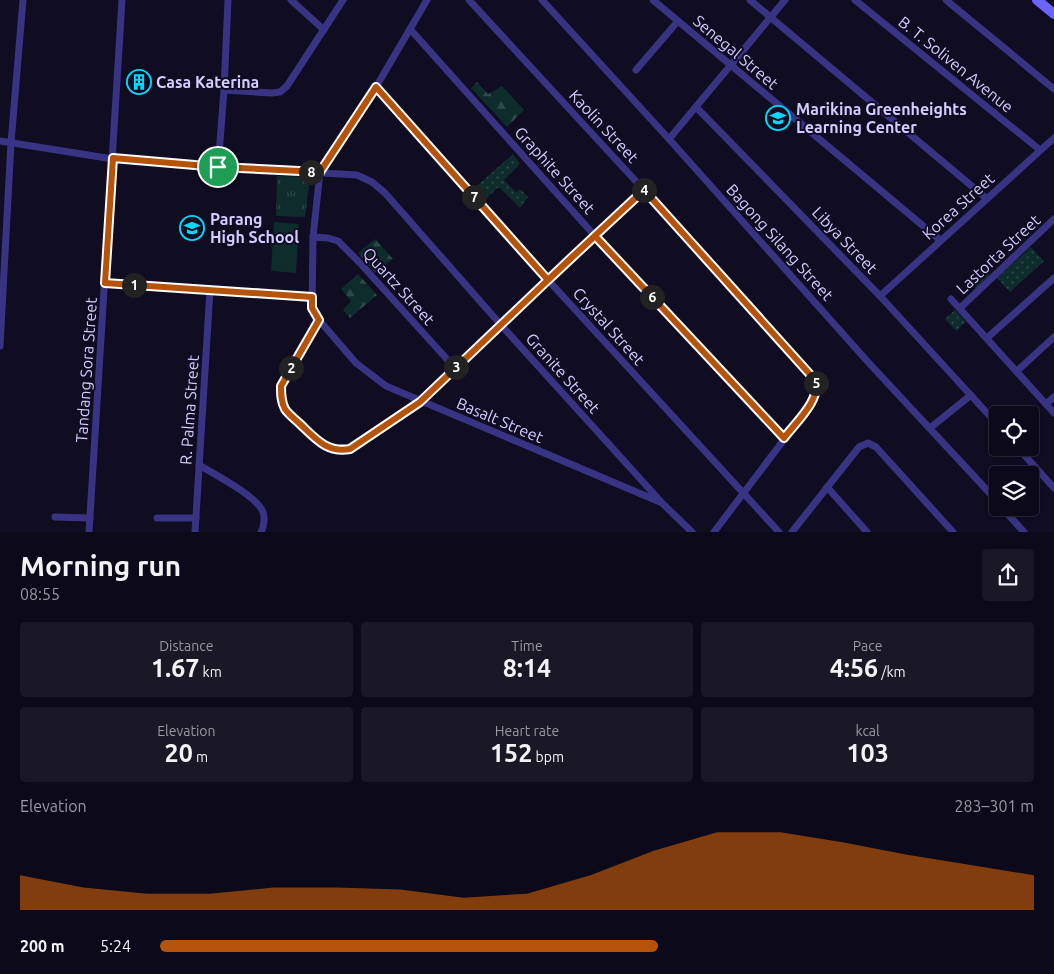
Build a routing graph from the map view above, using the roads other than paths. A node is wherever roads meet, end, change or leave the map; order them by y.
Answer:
1 (23, 0) edge
2 (122, 0) edge
3 (228, 0) edge
4 (290, 0) edge
5 (343, 0) edge
6 (427, 0) edge
7 (469, 0) edge
8 (542, 0) edge
9 (653, 0) edge
10 (750, 0) edge
11 (785, 0) edge
12 (855, 0) edge
13 (946, 0) edge
14 (1037, 0) edge
15 (1054, 14) edge
16 (770, 17) junction
17 (678, 21) junction
18 (324, 30) junction
19 (410, 30) junction
20 (730, 66) junction
21 (636, 70) dead end
22 (376, 87) junction
23 (224, 90) junction
24 (1054, 90) edge
25 (696, 107) junction
26 (1054, 138) edge
27 (670, 139) junction
28 (0, 141) edge
29 (11, 143) junction
30 (1040, 150) junction
31 (113, 158) junction
32 (218, 167) junction
33 (320, 172) junction
34 (644, 190) junction
35 (986, 198) junction
36 (1054, 219) edge
37 (595, 236) junction
38 (313, 237) junction
39 (940, 240) junction
40 (1054, 278) edge
41 (548, 280) junction
42 (105, 283) junction
43 (210, 290) junction
44 (880, 296) junction
45 (312, 297) junction
46 (951, 299) dead end
47 (960, 308) junction
48 (319, 320) junction
49 (501, 325) junction
50 (1054, 337) edge
51 (988, 338) junction
52 (0, 346) edge
53 (454, 368) junction
54 (1017, 371) junction
55 (971, 395) junction
56 (1054, 397) edge
57 (420, 402) junction
58 (1046, 404) junction
59 (1054, 413) edge
60 (989, 415) edge
61 (930, 428) junction
62 (784, 438) junction
63 (1025, 456) edge
64 (199, 465) junction
65 (827, 487) junction
66 (1054, 488) edge
67 (989, 492) edge
68 (744, 493) junction
69 (663, 504) junction
70 (1009, 516) edge
71 (55, 517) dead end
72 (90, 518) junction
73 (157, 518) dead end
74 (196, 518) junction
75 (89, 532) edge
76 (195, 532) edge
77 (261, 532) edge
78 (692, 532) edge
79 (714, 532) edge
80 (779, 532) edge
81 (792, 532) edge
82 (867, 532) edge
83 (954, 532) edge
84 (1024, 532) edge

1 - 29 street
2 - 31 street, Tandang Sora Street
3 - 23 street
4 - 18 street
5 - 18 street
6 - 19 street
7 - 34 street, Kaolin Street
8 - 27 street, Bagong Silang Street
9 - 17 street, Senegal Street
10 - 16 street
11 - 16 street
12 - 30 street, B. T. Soliven Avenue
13 - 24 street
14 - 15 street
16 - 20 street
16 - 35 street
17 - 20 street, Senegal Street
17 - 21 street
18 - 23 street
19 - 22 street
19 - 37 street, Graphite Street
20 - 25 street
20 - 39 street, Senegal Street
22 - 33 street
22 - 41 street, Crystal Street
23 - 32 street
25 - 27 street
25 - 44 street, Libya Street
26 - 30 street, Korea Street
27 - 61 street, Bagong Silang Street
28 - 29 street, Granite Street
29 - 31 street, Granite Street
29 - 52 street
30 - 35 street, Korea Street
31 - 32 street, Granite Street
31 - 42 street, Tandang Sora Street
32 - 33 street, Granite Street
33 - 38 street
33 - 49 street, Granite Street
34 - 37 street
34 - 62 street, Kaolin Street
35 - 39 street, Korea Street
36 - 47 street, Lastorta Street
37 - 41 street
37 - 62 street, Graphite Street
38 - 45 street
38 - 53 street, Quartz Street
39 - 44 street, Korea Street
40 - 51 street
41 - 49 street
41 - 68 street, Crystal Street
42 - 43 street
42 - 72 street, Tandang Sora Street
43 - 45 street
43 - 64 street, R. Palma Street
44 - 55 street, Libya Street
45 - 48 street
46 - 47 street
47 - 51 street
48 - 57 street, Basalt Street
48 - 57 street
49 - 53 street
49 - 69 street, Granite Street
50 - 54 street
51 - 54 street
53 - 57 street
54 - 58 street
55 - 60 street, Libya Street
55 - 61 street
56 - 58 street
57 - 69 street, Basalt Street
58 - 59 street
61 - 67 street, Bagong Silang Street
62 - 68 street, Kaolin Street
63 - 66 street
64 - 74 street, R. Palma Street
64 - 77 street
65 - 81 street
65 - 82 street
65 - 83 street
68 - 79 street, Kaolin Street
68 - 80 street, Crystal Street
69 - 78 street, Granite Street
70 - 84 street
71 - 72 street
72 - 75 street, Tandang Sora Street
73 - 74 street
74 - 76 street, R. Palma Street

